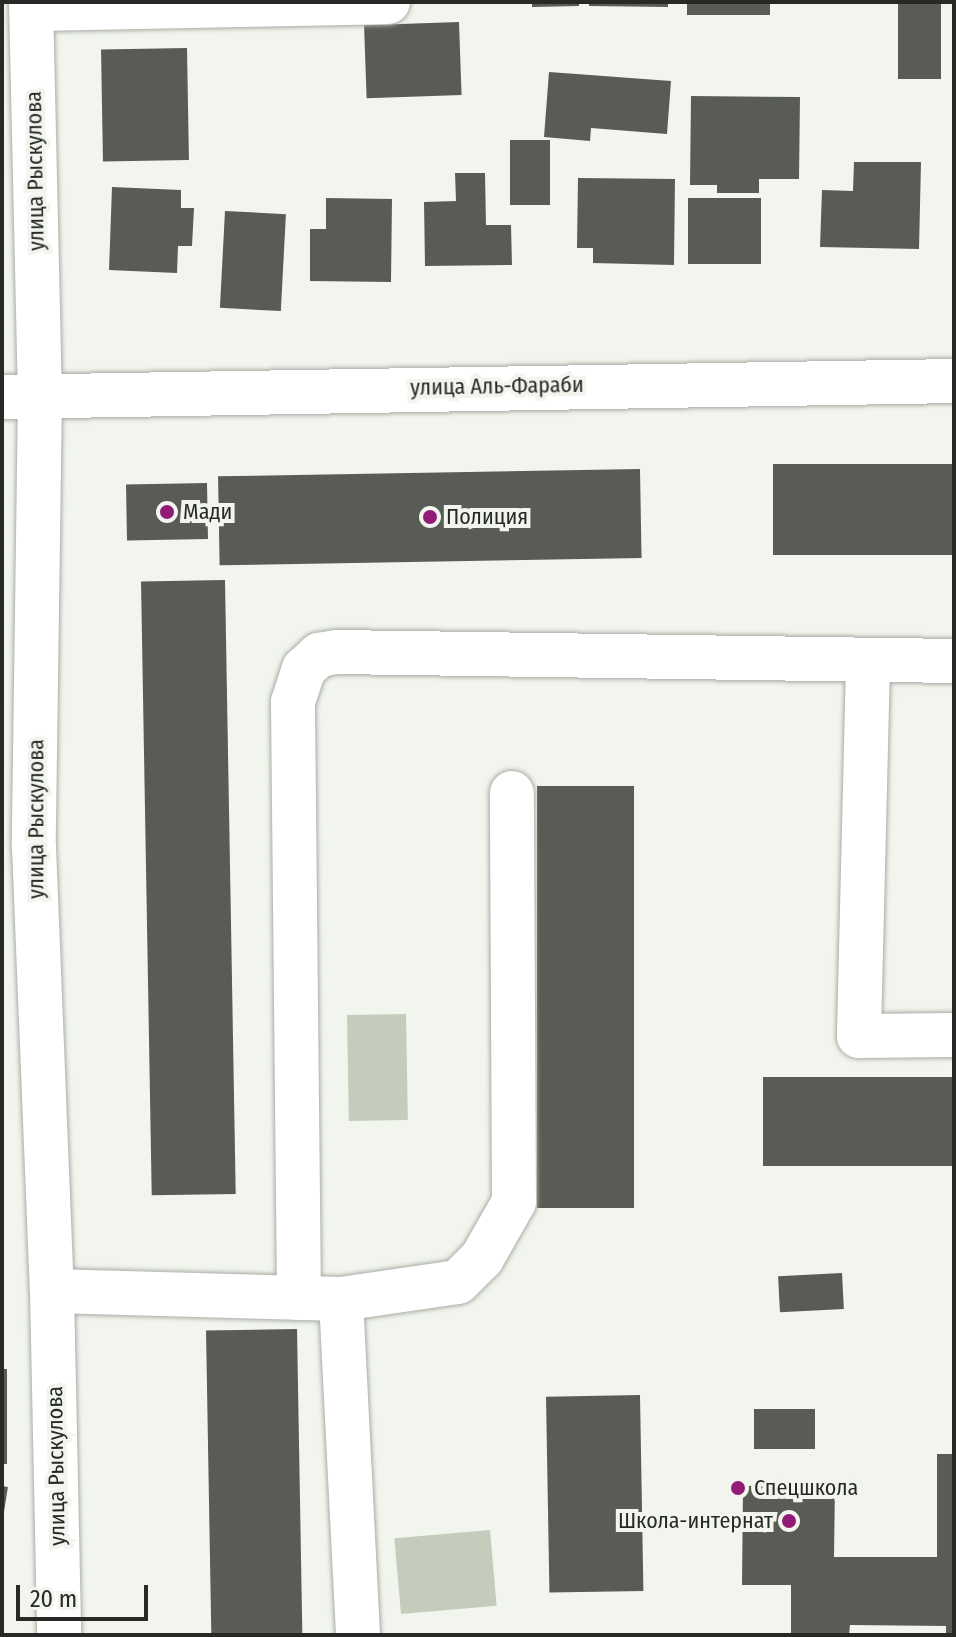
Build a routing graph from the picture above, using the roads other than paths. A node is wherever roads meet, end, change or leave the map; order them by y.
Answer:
1 (388, 2) edge
2 (32, 6) edge
3 (954, 381) edge
4 (21, 396) edge
5 (954, 661) edge
6 (868, 664) junction
7 (512, 793) dead end
8 (18, 847) edge
9 (954, 1035) edge
10 (52, 1291) junction
11 (320, 1299) junction
12 (59, 1635) edge
13 (358, 1635) edge

1 - 2 street
2 - 4 street, улица Рыскулова
3 - 4 street, улица Аль-Фараби
4 - 8 street, улица Рыскулова
5 - 6 street
6 - 9 street
6 - 11 street
7 - 11 street
8 - 10 street, улица Рыскулова
10 - 11 street
10 - 12 street, улица Рыскулова
11 - 13 street

